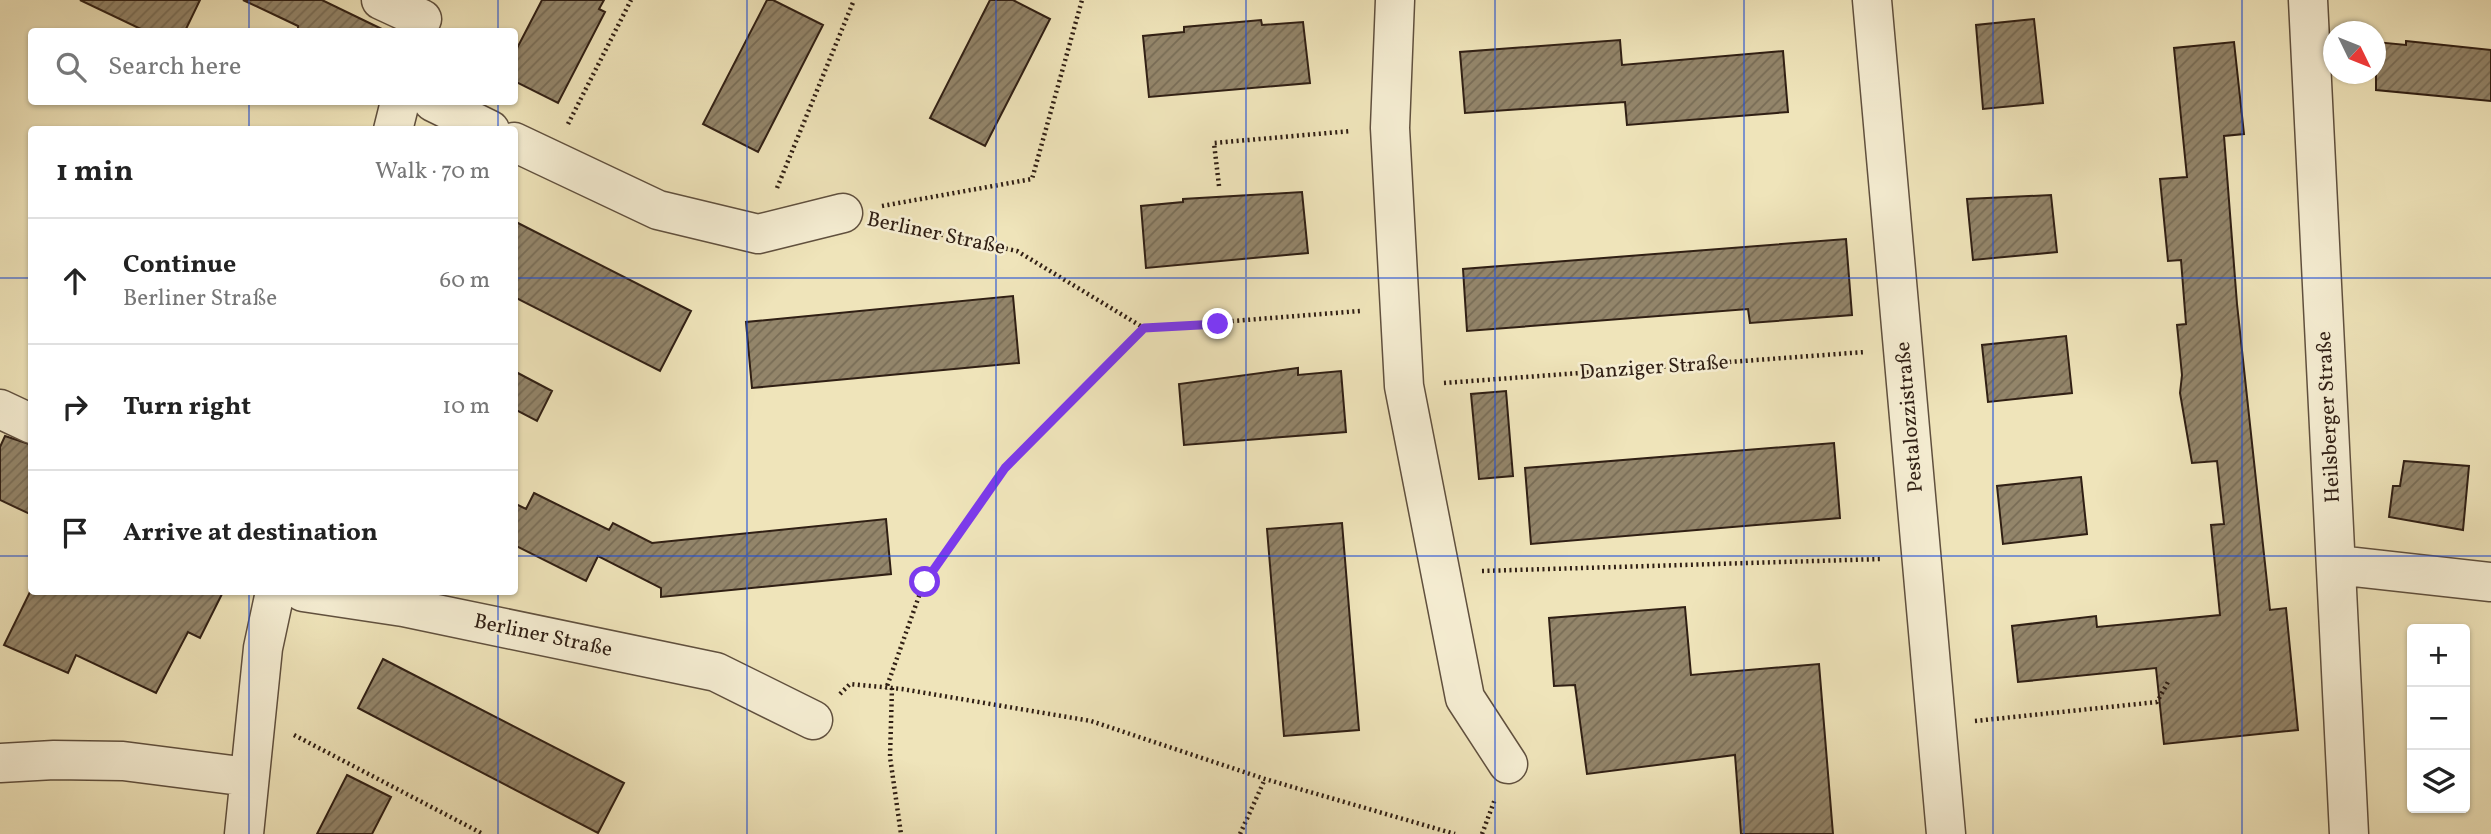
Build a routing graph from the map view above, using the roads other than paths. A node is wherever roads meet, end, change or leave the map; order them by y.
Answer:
1 (381, 0) edge
2 (1395, 0) edge
3 (1872, 0) edge
4 (2308, 0) edge
5 (422, 17) edge
6 (399, 105) edge
7 (439, 105) edge
8 (394, 126) edge
9 (482, 126) edge
10 (518, 144) edge
11 (843, 214) road end
12 (0, 409) edge
13 (28, 422) edge
14 (2337, 565) junction
15 (2491, 582) edge
16 (274, 595) edge
17 (323, 595) edge
18 (813, 720) road end
19 (0, 763) edge
20 (1508, 764) dead end
21 (248, 777) junction
22 (244, 834) edge
23 (1945, 834) edge
24 (2349, 834) edge

1 - 5 street
2 - 20 street
3 - 23 street, Pestalozzistraße
4 - 14 street, Heilsberger Straße
6 - 8 street
7 - 9 street
10 - 11 street, Berliner Straße
12 - 13 street
14 - 15 street
14 - 24 street, Heilsberger Straße
16 - 21 street
17 - 18 street, Berliner Straße
19 - 21 street
21 - 22 street

